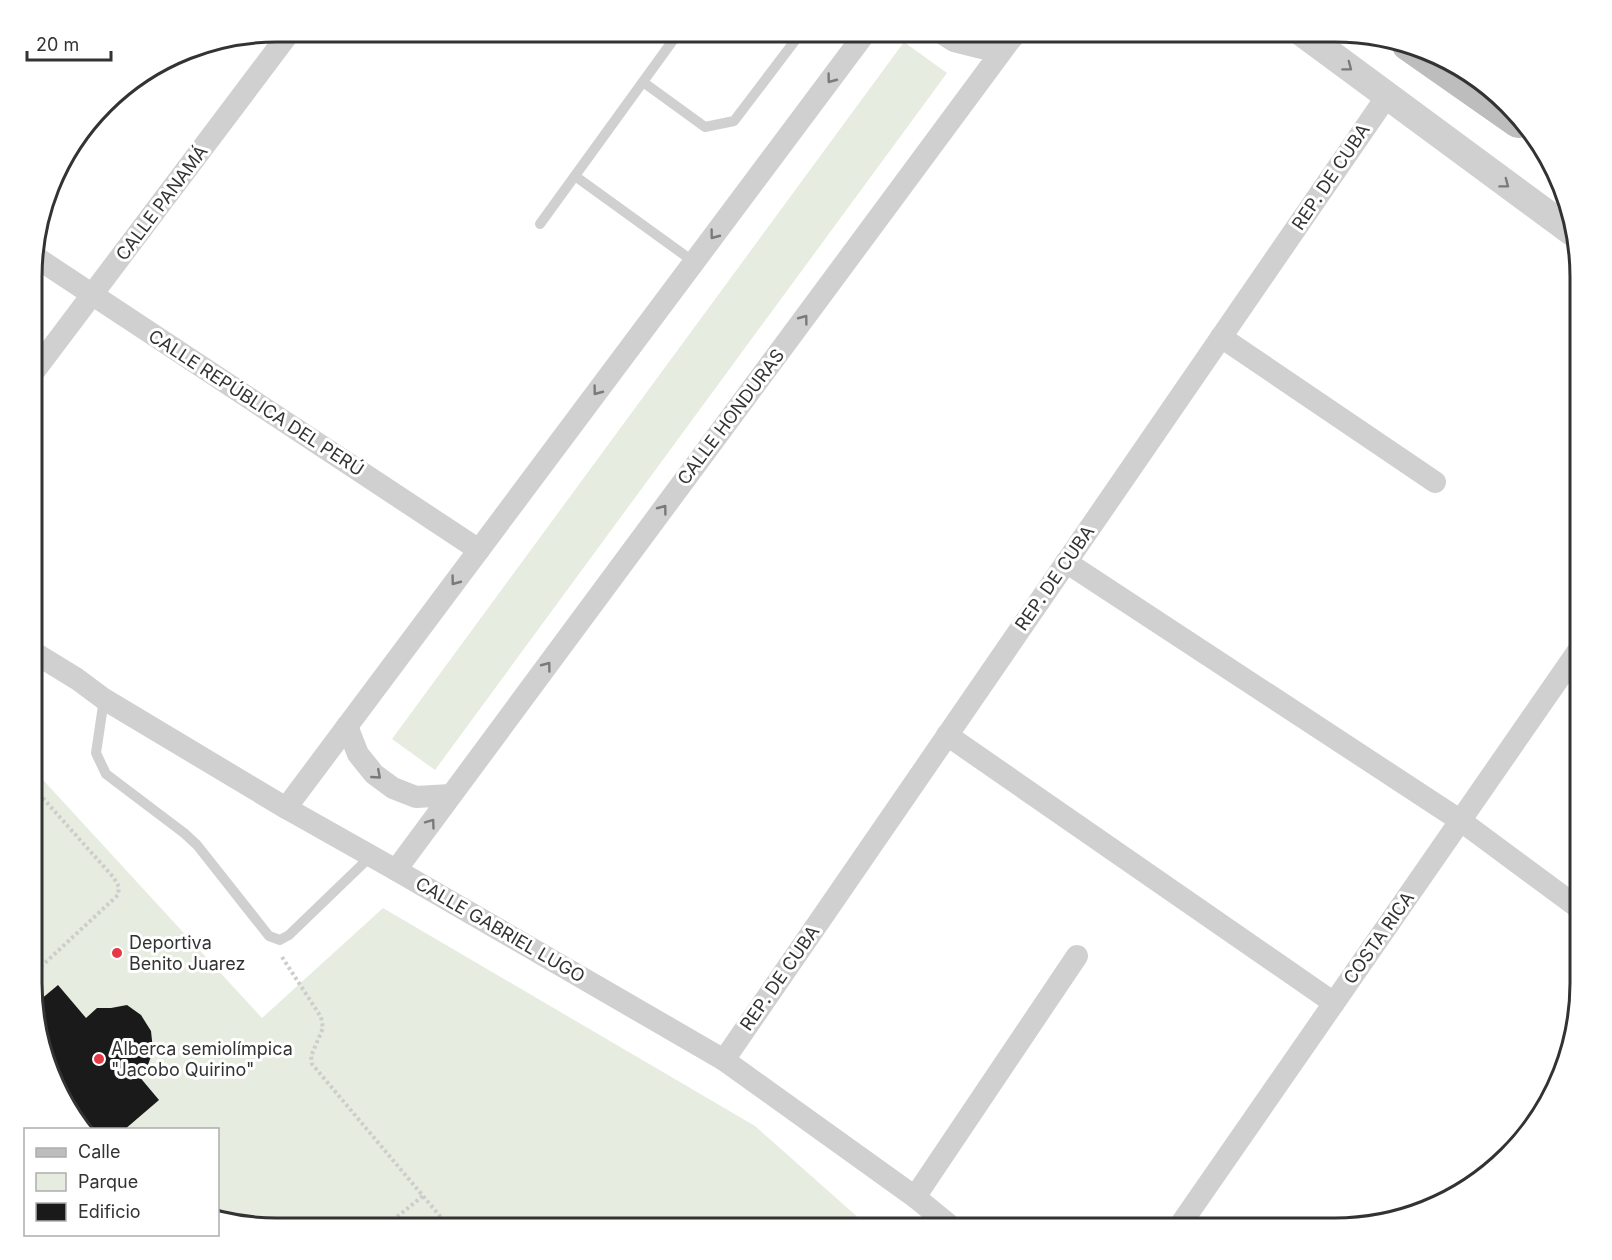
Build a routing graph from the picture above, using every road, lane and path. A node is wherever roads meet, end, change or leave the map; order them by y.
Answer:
1 (283, 42) edge
2 (672, 42) edge
3 (794, 42) edge
4 (859, 42) edge
5 (958, 42) edge
6 (997, 42) edge
7 (1009, 42) edge
8 (1314, 42) edge
9 (1436, 65) edge
10 (643, 82) junction
11 (1387, 96) junction
12 (1498, 108) edge
13 (575, 176) junction
14 (540, 224) dead end
15 (1564, 226) edge
16 (43, 262) edge
17 (694, 262) junction
18 (93, 295) junction
19 (1221, 337) junction
20 (42, 361) edge
21 (1435, 482) dead end
22 (478, 550) junction
23 (1066, 562) junction
24 (42, 658) edge
25 (42, 662) edge
26 (1570, 663) edge
27 (77, 679) junction
28 (104, 699) junction
29 (347, 726) junction
30 (947, 735) junction
31 (451, 795) junction
32 (42, 797) edge
33 (286, 808) junction
34 (1461, 821) junction
35 (370, 856) junction
36 (396, 870) junction
37 (1570, 902) edge
38 (268, 936) junction
39 (1077, 956) dead end
40 (42, 966) edge
41 (1334, 1003) junction
42 (724, 1060) junction
43 (423, 1196) junction
44 (915, 1197) junction
45 (396, 1218) edge
46 (442, 1218) edge
47 (941, 1218) edge
48 (1185, 1218) edge

1 - 18 street, CALLE PANAMÁ
2 - 10 lane
3 - 10 lane
4 -> 17 street
5 - 6 street, CALLE HONDURAS
31 -> 7 street, CALLE HONDURAS
8 -> 11 street
9 - 12 main road
10 - 13 lane
11 -> 15 street
11 - 19 street, REP. DE CUBA
13 - 14 lane
13 - 17 lane
16 - 18 street, CALLE REPÚBLICA DEL PERÚ
17 -> 22 street
18 - 20 street, CALLE PANAMÁ
18 - 22 street, CALLE REPÚBLICA DEL PERÚ
19 - 21 street
19 - 23 street, REP. DE CUBA
22 -> 29 street
23 - 30 street, REP. DE CUBA
23 - 34 street
24 - 27 street, CALLE GABRIEL LUGO
25 - 27 street
26 - 34 street, COSTA RICA
27 - 28 street, CALLE GABRIEL LUGO
28 - 33 street, CALLE GABRIEL LUGO
28 - 38 lane
29 -> 31 street
29 - 33 street
30 - 41 street
30 - 42 street, REP. DE CUBA
36 -> 31 street, CALLE HONDURAS
32 - 40 path
33 - 35 street, CALLE GABRIEL LUGO
34 - 37 street
34 - 41 street, COSTA RICA
35 - 36 street, CALLE GABRIEL LUGO
35 - 38 lane
36 - 42 street, CALLE GABRIEL LUGO
38 - 43 path
39 - 44 street
41 - 48 street, COSTA RICA
42 - 44 street, CALLE GABRIEL LUGO
43 - 45 path
43 - 46 path
44 - 47 street, CALLE GABRIEL LUGO

